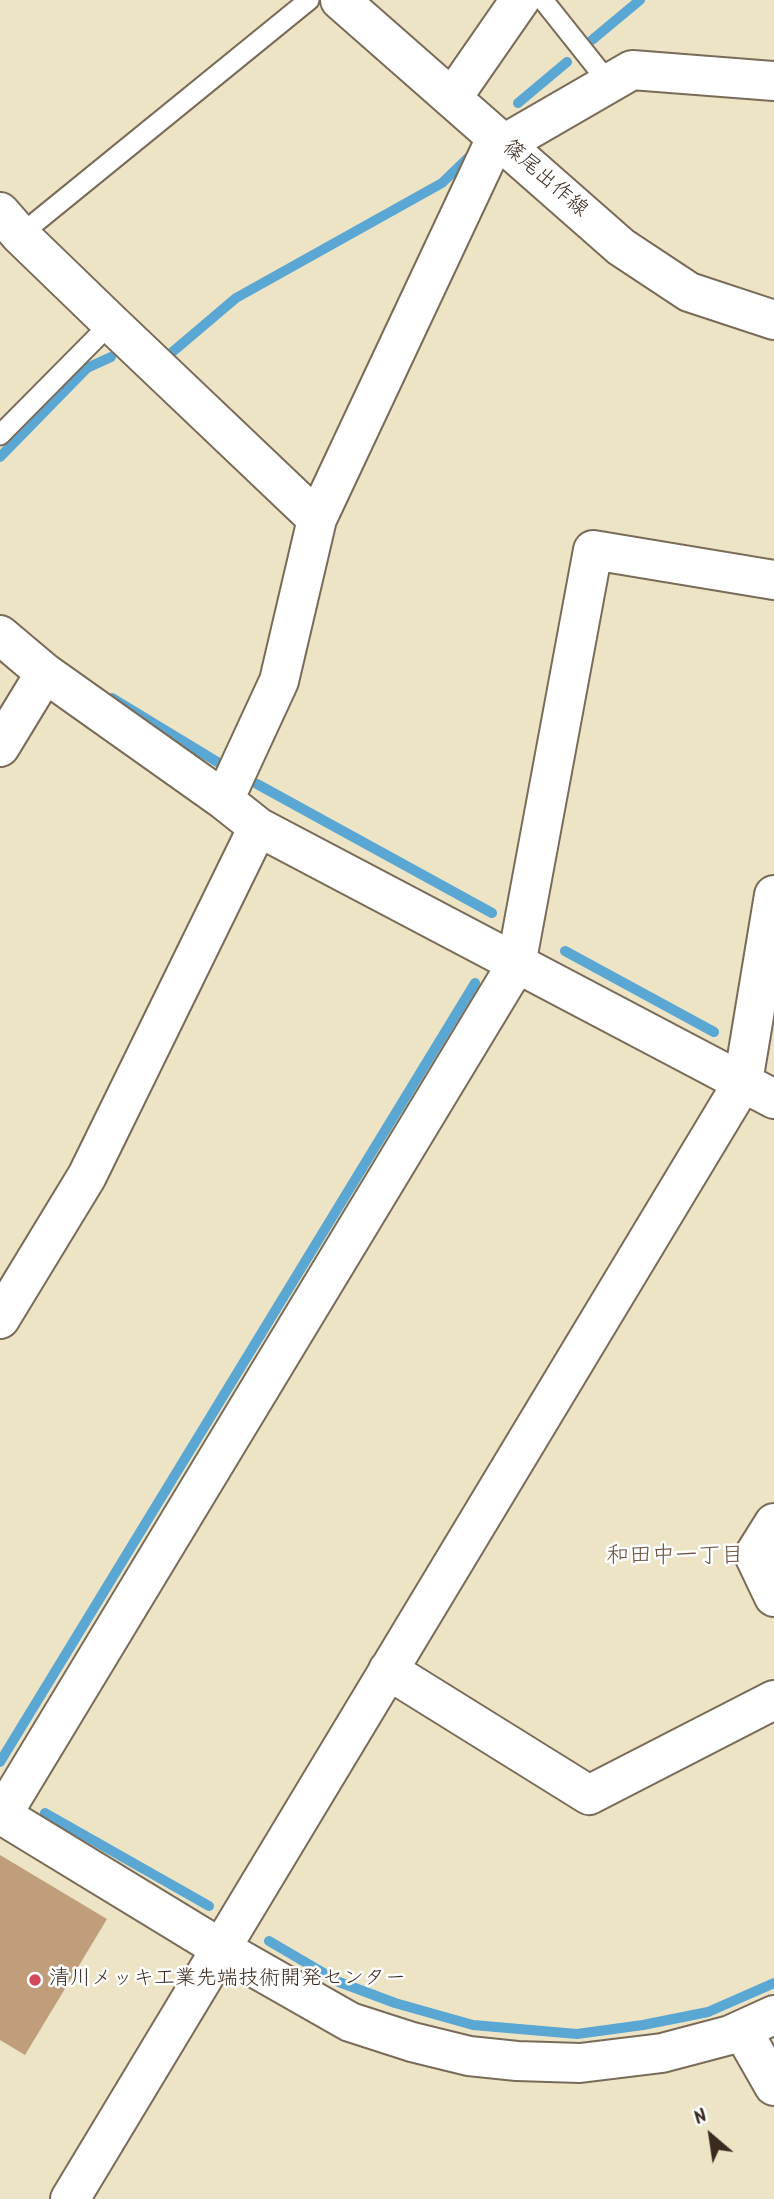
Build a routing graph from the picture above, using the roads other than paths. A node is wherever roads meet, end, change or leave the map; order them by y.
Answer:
1 (309, 0) edge
2 (340, 0) edge
3 (520, 0) edge
4 (543, 0) edge
5 (774, 81) edge
6 (609, 83) junction
7 (452, 98) junction
8 (500, 141) junction
9 (10, 223) edge
10 (774, 320) edge
11 (111, 323) junction
12 (0, 435) edge
13 (317, 519) junction
14 (774, 580) edge
15 (0, 635) edge
16 (45, 673) junction
17 (0, 747) edge
18 (224, 800) junction
19 (258, 827) junction
20 (774, 895) edge
21 (516, 965) junction
22 (758, 1091) edge
23 (0, 1319) edge
24 (774, 1522) edge
25 (774, 1597) edge
26 (388, 1670) junction
27 (774, 1700) edge
28 (1, 1814) edge
29 (220, 1948) junction
30 (758, 2022) edge
31 (774, 2086) edge
32 (69, 2199) edge

1 - 9 lane
2 - 7 street, 篠尾出作線
3 - 7 street
4 - 6 lane
5 - 6 street
6 - 8 street
7 - 8 street, 篠尾出作線
8 - 10 street, 篠尾出作線
8 - 13 street
9 - 11 street
11 - 12 lane
11 - 13 street
13 - 18 street
14 - 21 street
15 - 16 street
16 - 17 street
16 - 18 street
18 - 19 street
19 - 21 street
19 - 23 street
20 - 22 street
21 - 22 street
21 - 28 street
22 - 26 street
24 - 25 street
26 - 27 street
26 - 29 street
28 - 29 street
29 - 30 street
29 - 32 street
30 - 31 street

